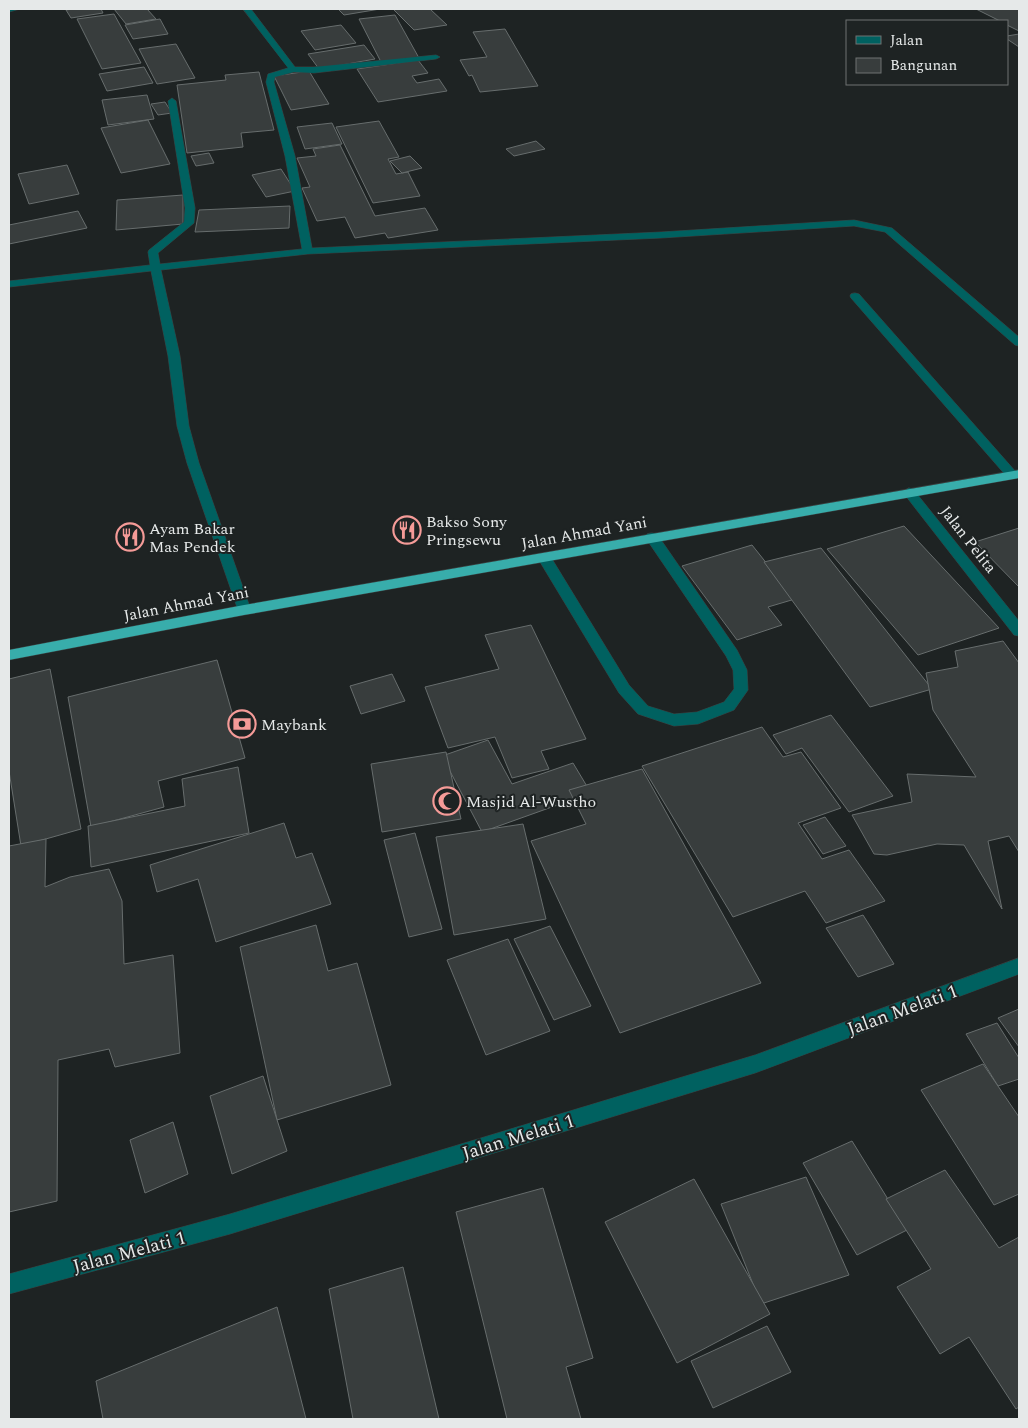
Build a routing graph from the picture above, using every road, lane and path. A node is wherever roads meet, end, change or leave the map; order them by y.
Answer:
1 (16, 9) edge
2 (247, 9) edge
3 (9, 10) edge
4 (436, 57) dead end
5 (293, 69) junction
6 (172, 101) dead end
7 (308, 251) junction
8 (155, 267) junction
9 (9, 284) edge
10 (855, 296) dead end
11 (1019, 343) edge
12 (1016, 474) edge
13 (909, 492) junction
14 (652, 538) junction
15 (544, 557) junction
16 (244, 610) junction
17 (1019, 631) edge
18 (9, 655) edge
19 (1019, 966) edge
20 (9, 1284) edge

1 - 3 street
2 - 5 street
4 - 5 street
5 - 7 street
6 - 8 street
7 - 8 street
7 - 11 street
8 - 9 street
8 - 16 street
10 - 12 street
12 - 13 highway, Jalan Ahmad Yani
13 - 14 highway, Jalan Ahmad Yani
13 - 17 street, Jalan Pelita
14 - 15 highway, Jalan Ahmad Yani
14 - 15 street
15 - 16 highway, Jalan Ahmad Yani
16 - 18 highway, Jalan Ahmad Yani
19 - 20 street, Jalan Melati 1

